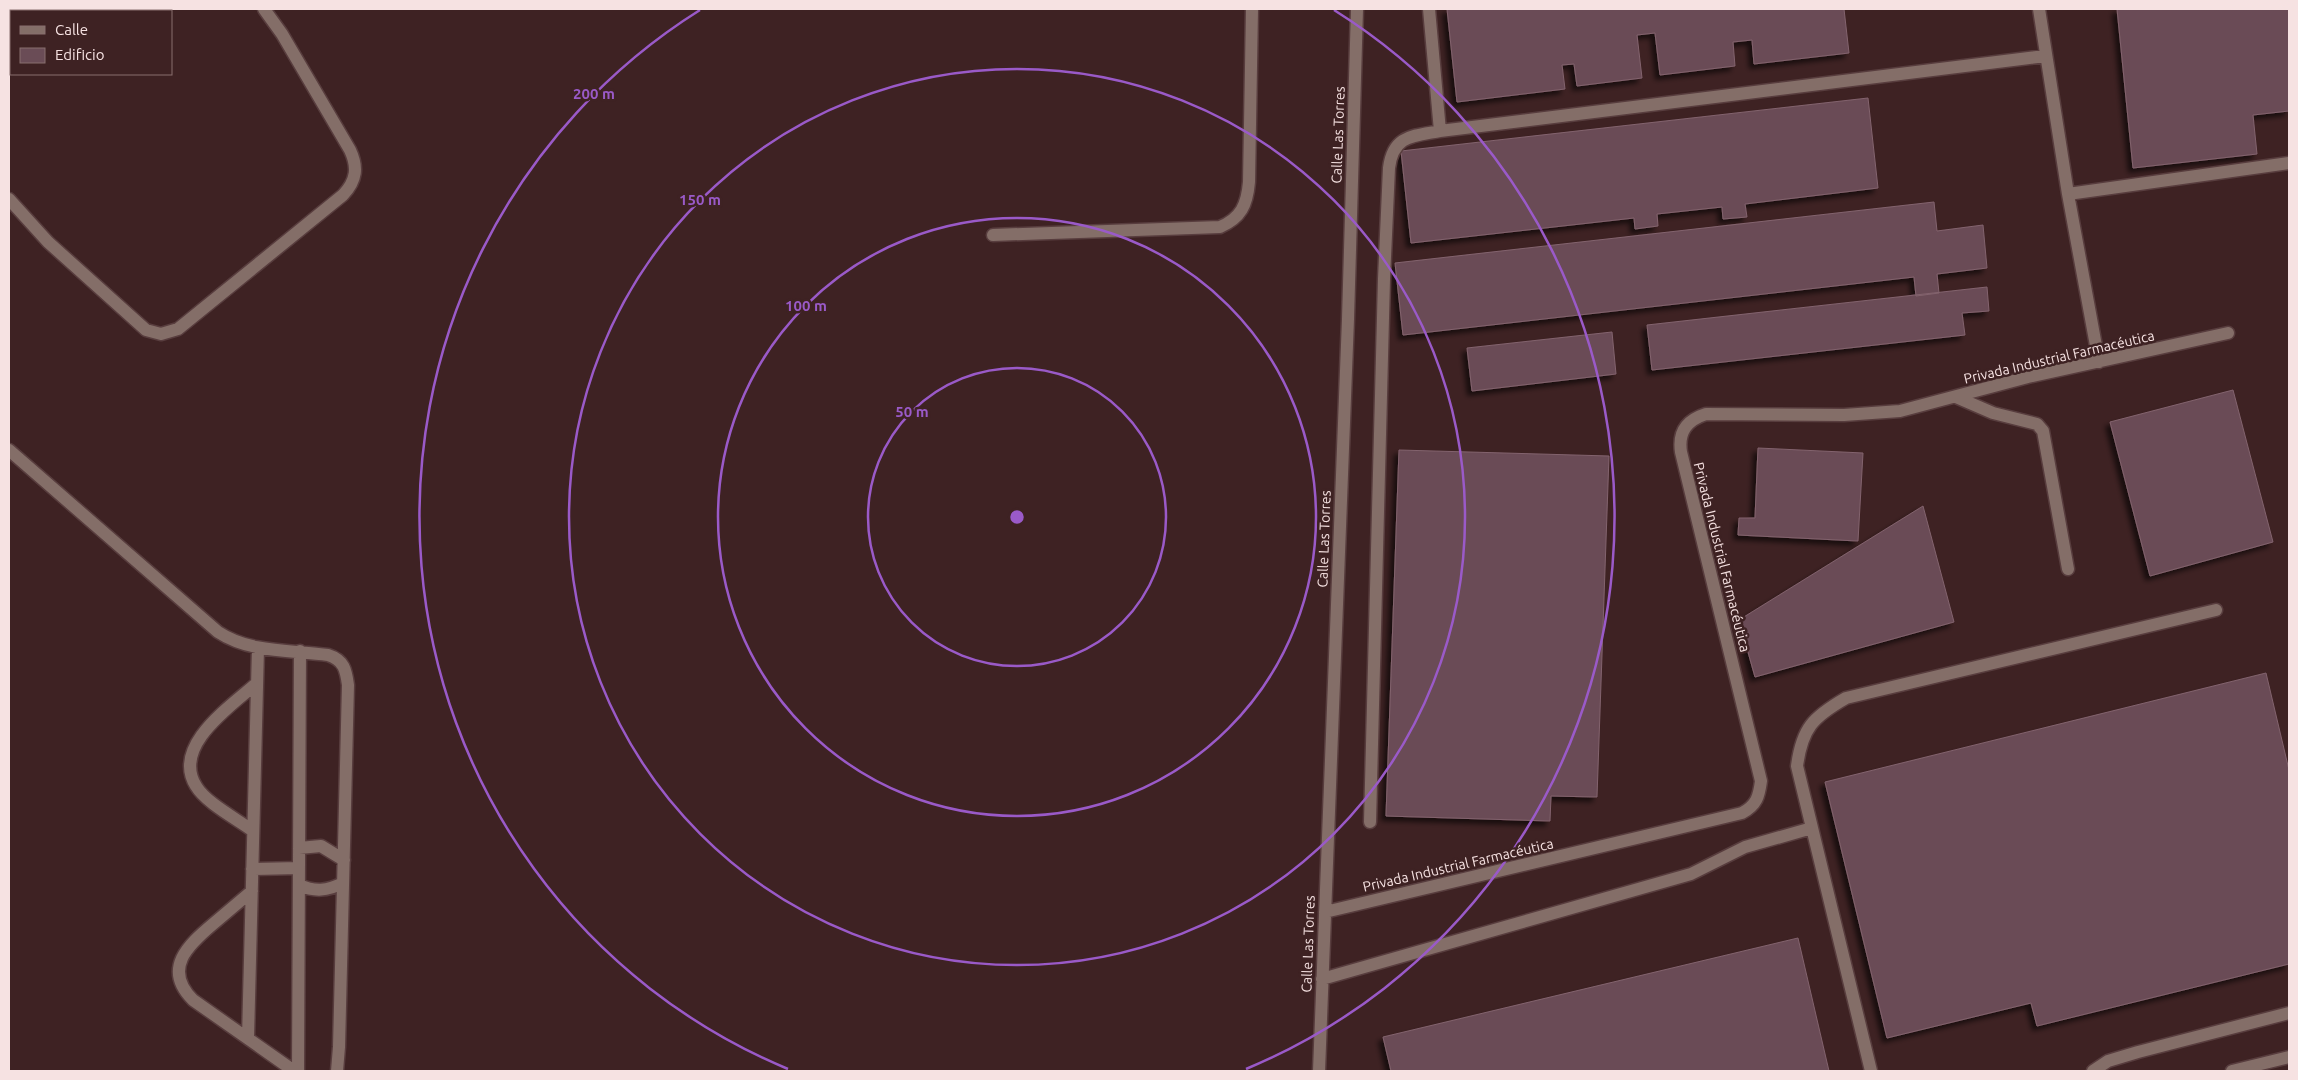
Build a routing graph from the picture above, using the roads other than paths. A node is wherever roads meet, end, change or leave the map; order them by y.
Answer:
1 (264, 9) edge
2 (1252, 9) edge
3 (1357, 9) edge
4 (1429, 9) edge
5 (2039, 9) edge
6 (2045, 56) junction
7 (1440, 131) junction
8 (2289, 163) edge
9 (2068, 194) junction
10 (9, 199) edge
11 (992, 235) dead end
12 (2228, 333) dead end
13 (2099, 362) junction
14 (1956, 397) junction
15 (9, 450) edge
16 (2068, 569) dead end
17 (2216, 610) dead end
18 (258, 648) junction
19 (300, 651) junction
20 (256, 683) junction
21 (1370, 822) dead end
22 (1812, 828) junction
23 (253, 831) junction
24 (299, 848) junction
25 (344, 860) junction
26 (299, 868) junction
27 (252, 869) junction
28 (343, 883) junction
29 (299, 885) junction
30 (252, 891) junction
31 (1324, 912) junction
32 (1322, 979) junction
33 (2289, 1013) edge
34 (248, 1038) junction
35 (2289, 1057) edge
36 (294, 1071) edge
37 (298, 1071) edge
38 (337, 1071) edge
39 (1319, 1071) edge
40 (1871, 1071) edge
41 (2093, 1071) edge
42 (2232, 1071) edge

1 - 10 street
2 - 11 street
3 - 31 street, Calle Las Torres
4 - 7 street
5 - 6 street
6 - 7 street
6 - 9 street
7 - 21 street
8 - 9 street
9 - 13 street
12 - 13 street, Privada Industrial Farmacéutica
13 - 14 street, Privada Industrial Farmacéutica
14 - 16 street
14 - 31 street, Privada Industrial Farmacéutica
15 - 18 street
17 - 22 street
18 - 19 street
18 - 20 street
19 - 24 street
19 - 25 street
20 - 23 street
20 - 23 street
22 - 32 street
22 - 40 street
23 - 27 street
24 - 25 street
24 - 26 street
25 - 28 street
26 - 27 street
26 - 29 street
27 - 30 street
28 - 29 street
28 - 38 street
29 - 37 street
30 - 34 street
30 - 34 street
31 - 32 street, Calle Las Torres
32 - 39 street, Calle Las Torres
33 - 41 street
34 - 36 street
35 - 42 street

